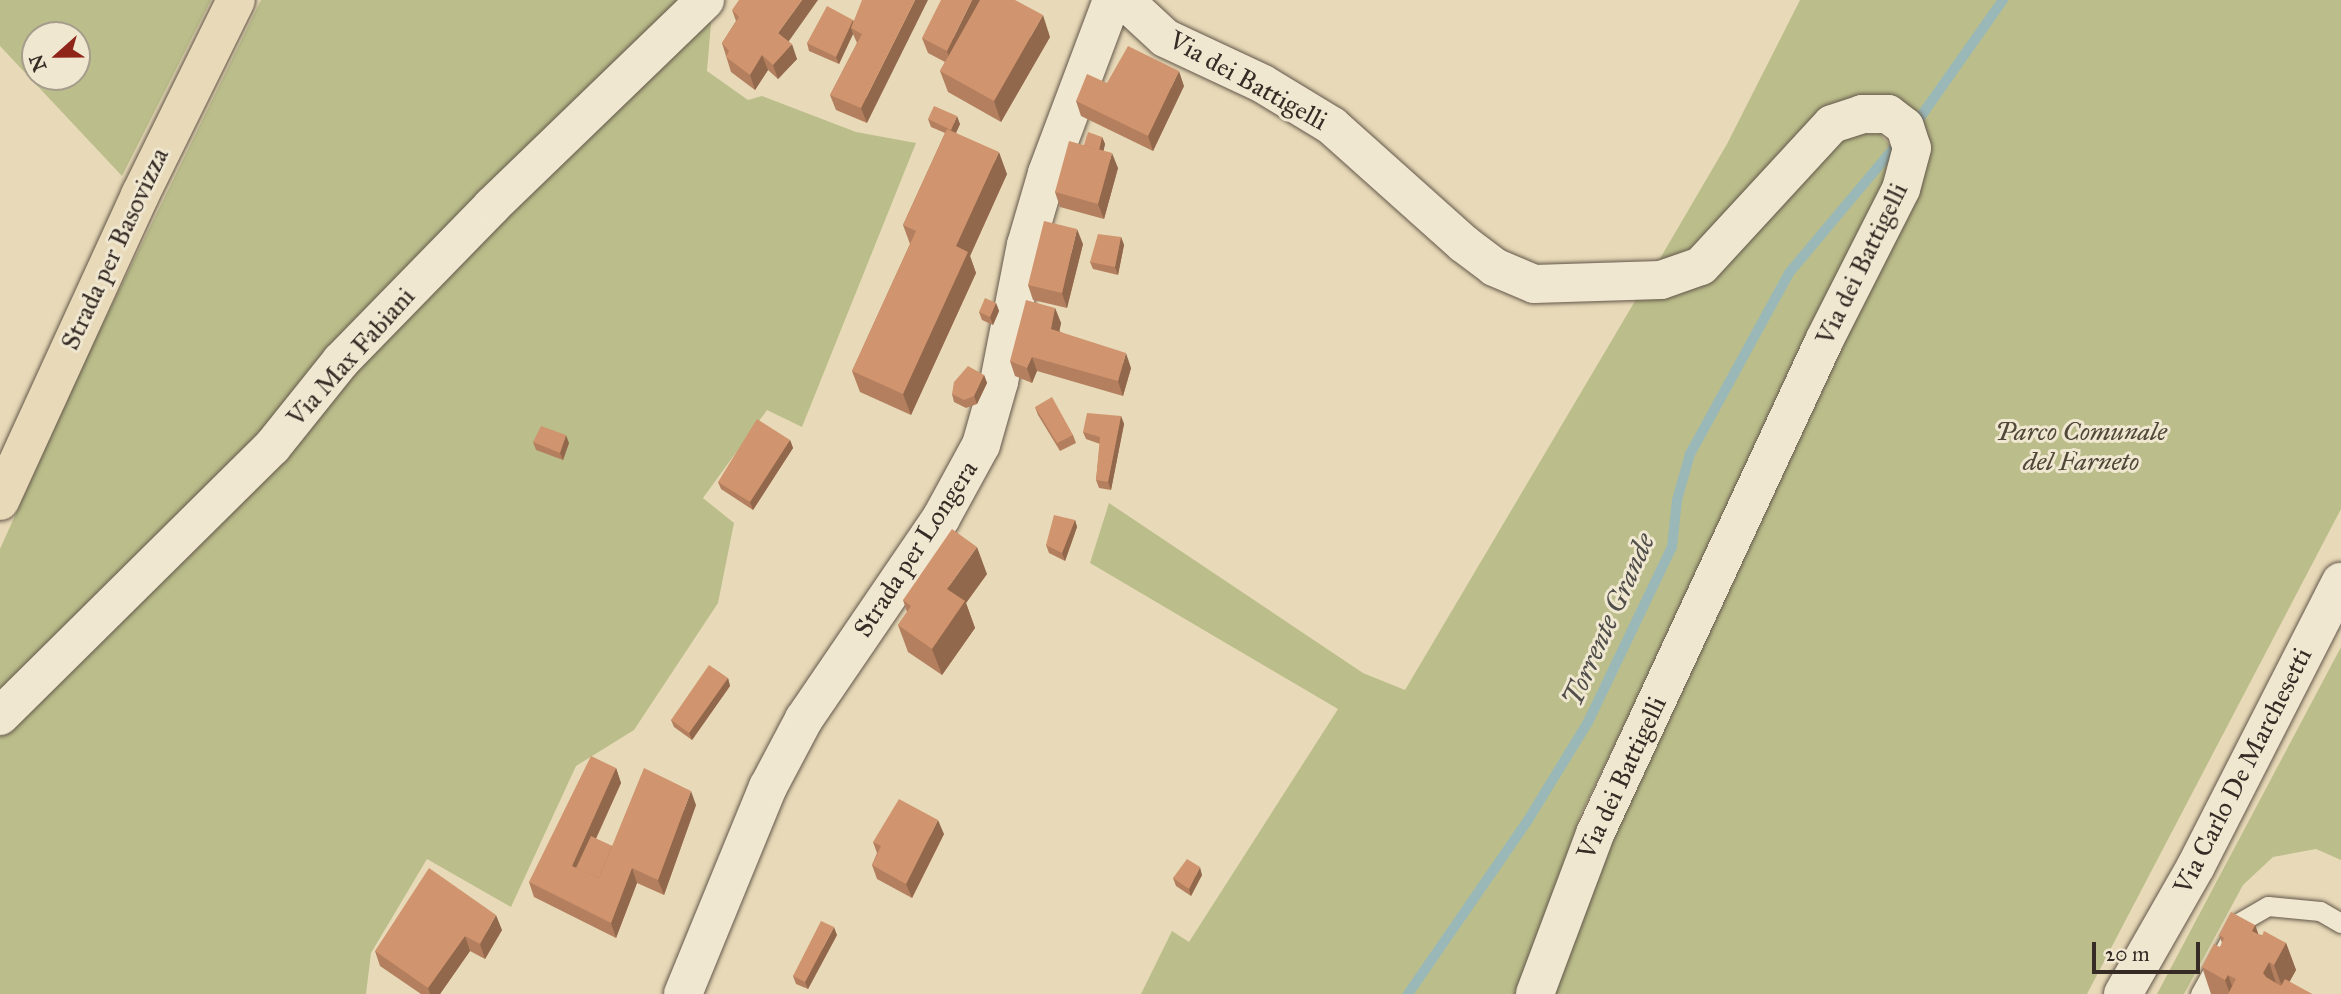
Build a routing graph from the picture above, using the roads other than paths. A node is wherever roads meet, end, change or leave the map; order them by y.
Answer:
1 (236, 0) edge
2 (705, 0) edge
3 (1112, 0) edge
4 (1124, 0) edge
5 (0, 501) edge
6 (2341, 582) edge
7 (0, 716) edge
8 (2341, 923) edge
9 (683, 994) edge
10 (1535, 994) edge
11 (2123, 994) edge
12 (2200, 994) edge

1 - 5 main road, Strada per Basovizza
2 - 7 street, Via Max Fabiani
3 - 9 street, Strada per Longera
4 - 10 street, Via dei Battigelli
6 - 11 street, Via Carlo De Marchesetti
8 - 12 lane

